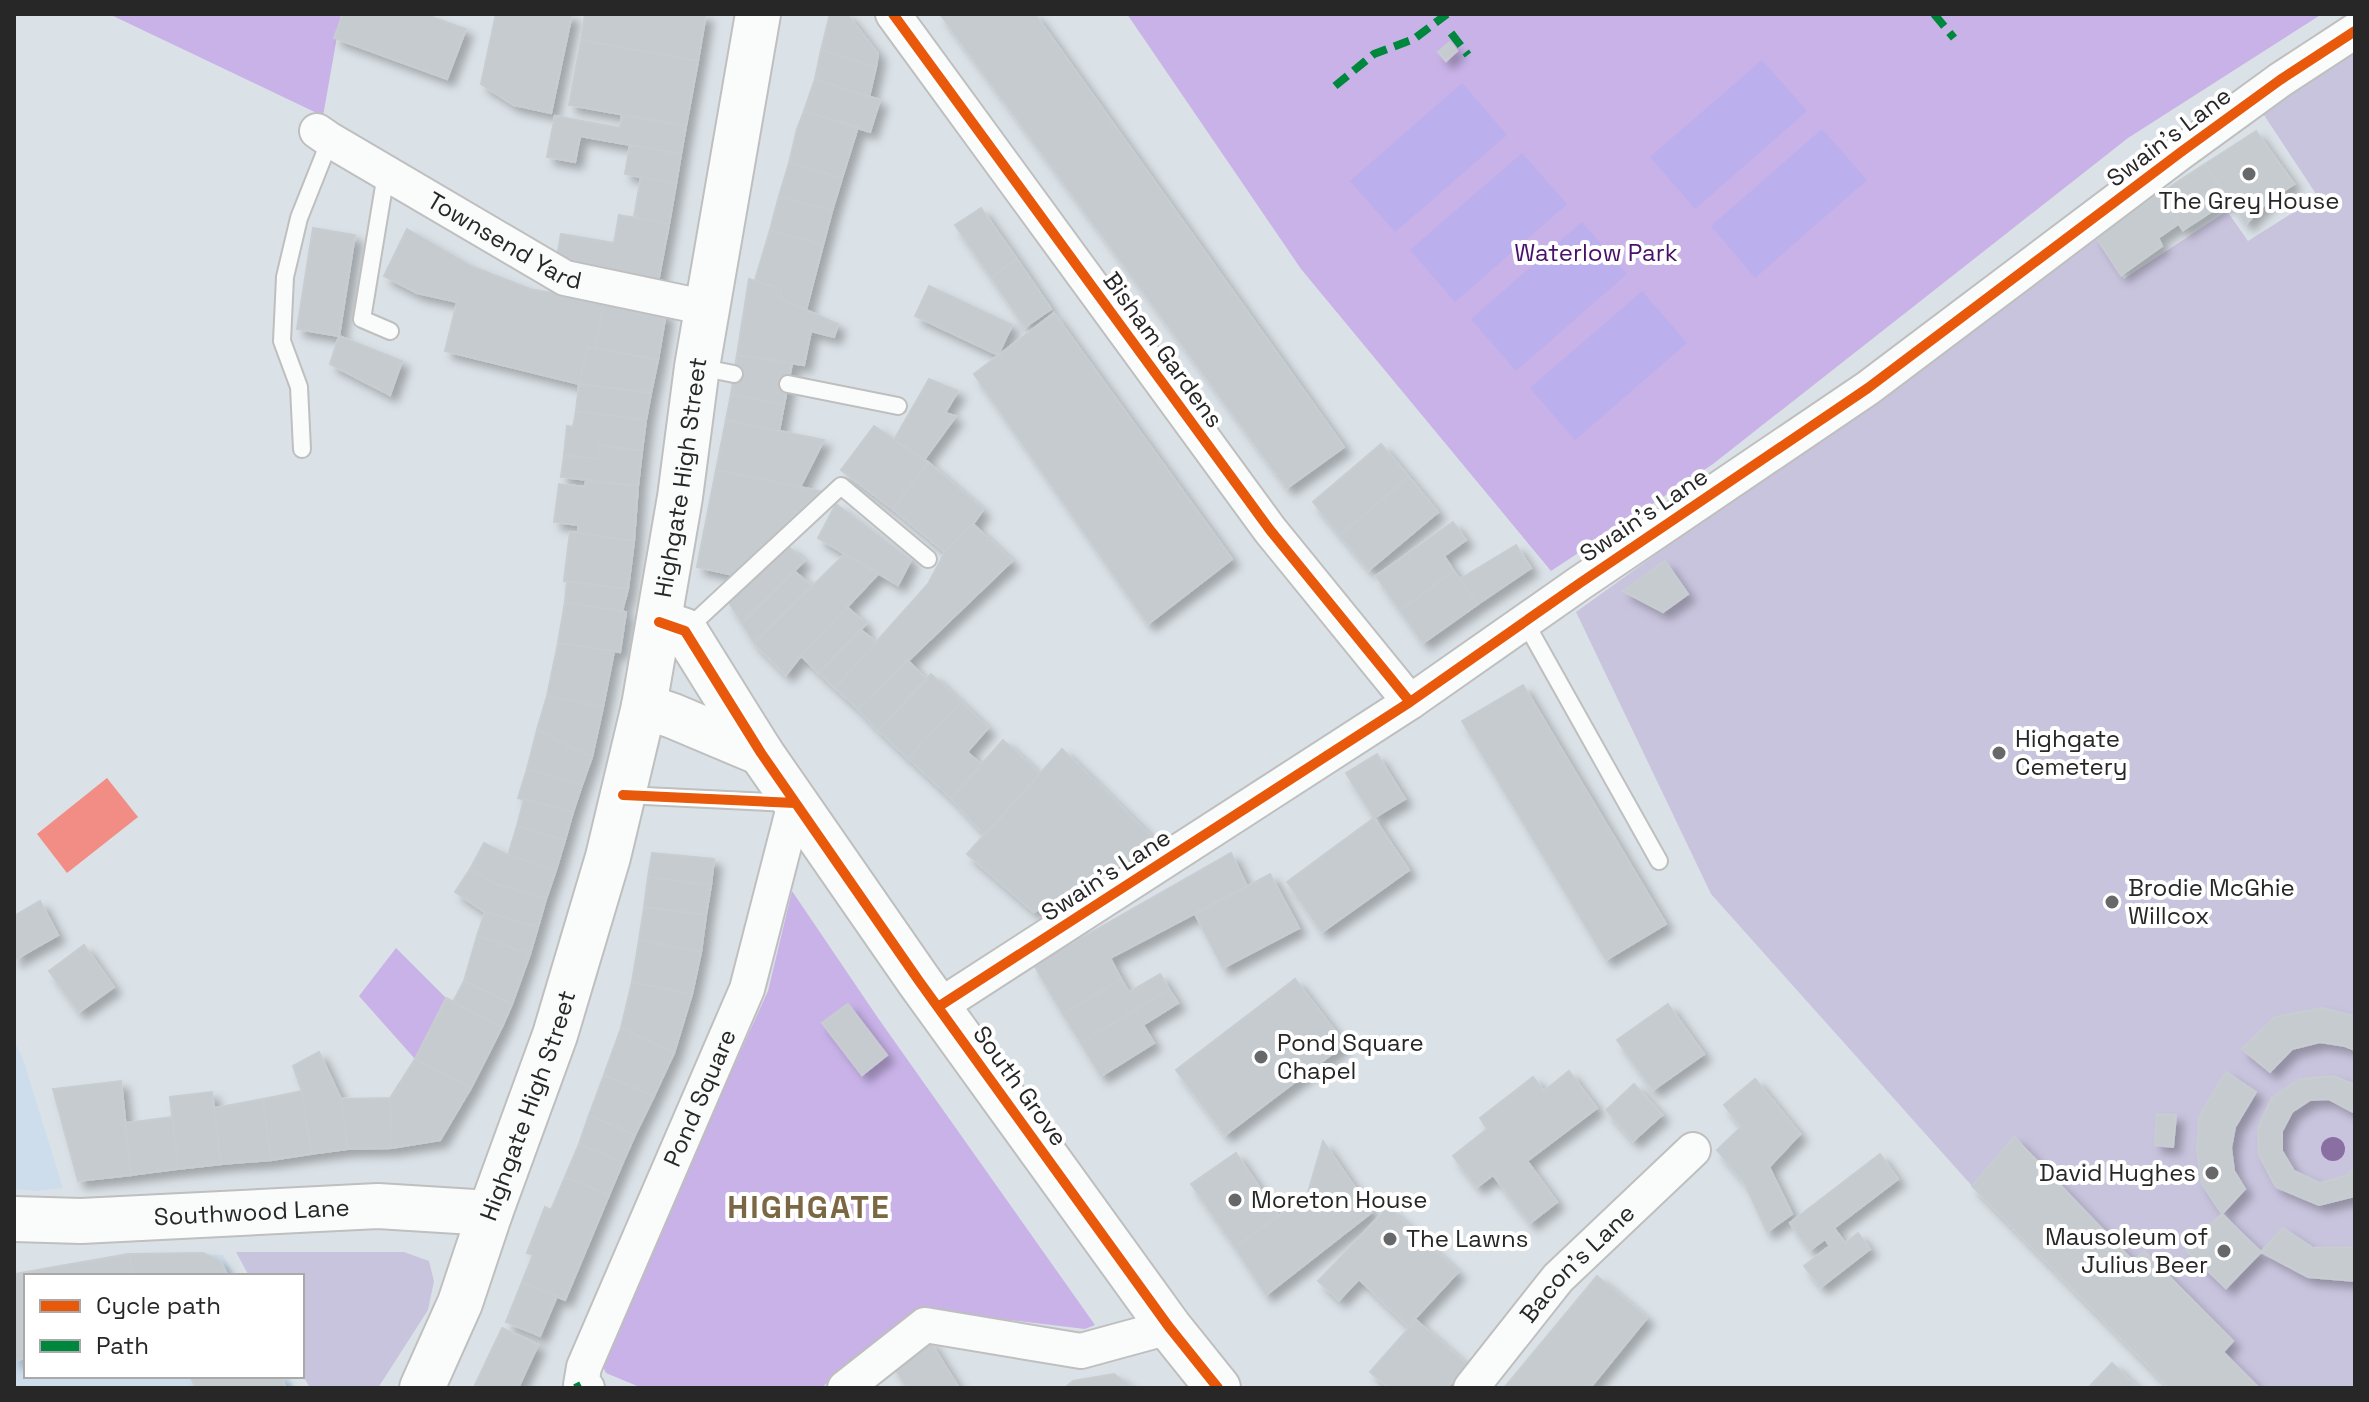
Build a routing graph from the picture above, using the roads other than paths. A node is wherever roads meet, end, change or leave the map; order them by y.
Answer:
1 (758, 14) edge
2 (893, 14) edge
3 (2355, 31) edge
4 (323, 136) joint
5 (386, 174) junction
6 (708, 308) junction
7 (390, 331) dead end
8 (788, 384) dead end
9 (898, 406) dead end
10 (302, 449) dead end
11 (928, 559) dead end
12 (1525, 622) junction
13 (672, 627) junction
14 (1410, 702) junction
15 (644, 706) junction
16 (761, 753) junction
17 (623, 795) junction
18 (795, 803) junction
19 (1659, 861) dead end
20 (938, 1007) junction
21 (1693, 1150) dead end
22 (490, 1213) junction
23 (14, 1219) edge
24 (1169, 1327) junction
25 (581, 1387) edge
26 (422, 1388) edge
27 (845, 1388) edge
28 (1218, 1388) edge
29 (1471, 1388) edge

1 - 6 main road, Highgate High Street
2 - 14 street, Bisham Gardens
3 - 12 street, Swain's Lane
4 - 5 street, Townsend Yard
4 - 10 lane
5 - 6 street, Townsend Yard
5 - 7 lane
6 - 13 main road, Highgate High Street
8 - 9 lane
11 - 13 lane
12 - 14 street, Swain's Lane
12 - 19 lane
13 - 15 main road, Highgate High Street
13 - 16 main road, South Grove
14 - 20 street, Swain's Lane
15 - 16 main road
15 - 17 main road, Highgate High Street
16 - 18 main road, South Grove
17 - 18 lane
17 - 22 main road, Highgate High Street
18 - 20 main road, South Grove
18 - 25 street, Pond Square
20 - 24 main road, South Grove
21 - 29 street, Bacon's Lane
22 - 23 main road, Southwood Lane
22 - 26 main road, Highgate High Street
24 - 27 street
24 - 28 main road, South Grove

